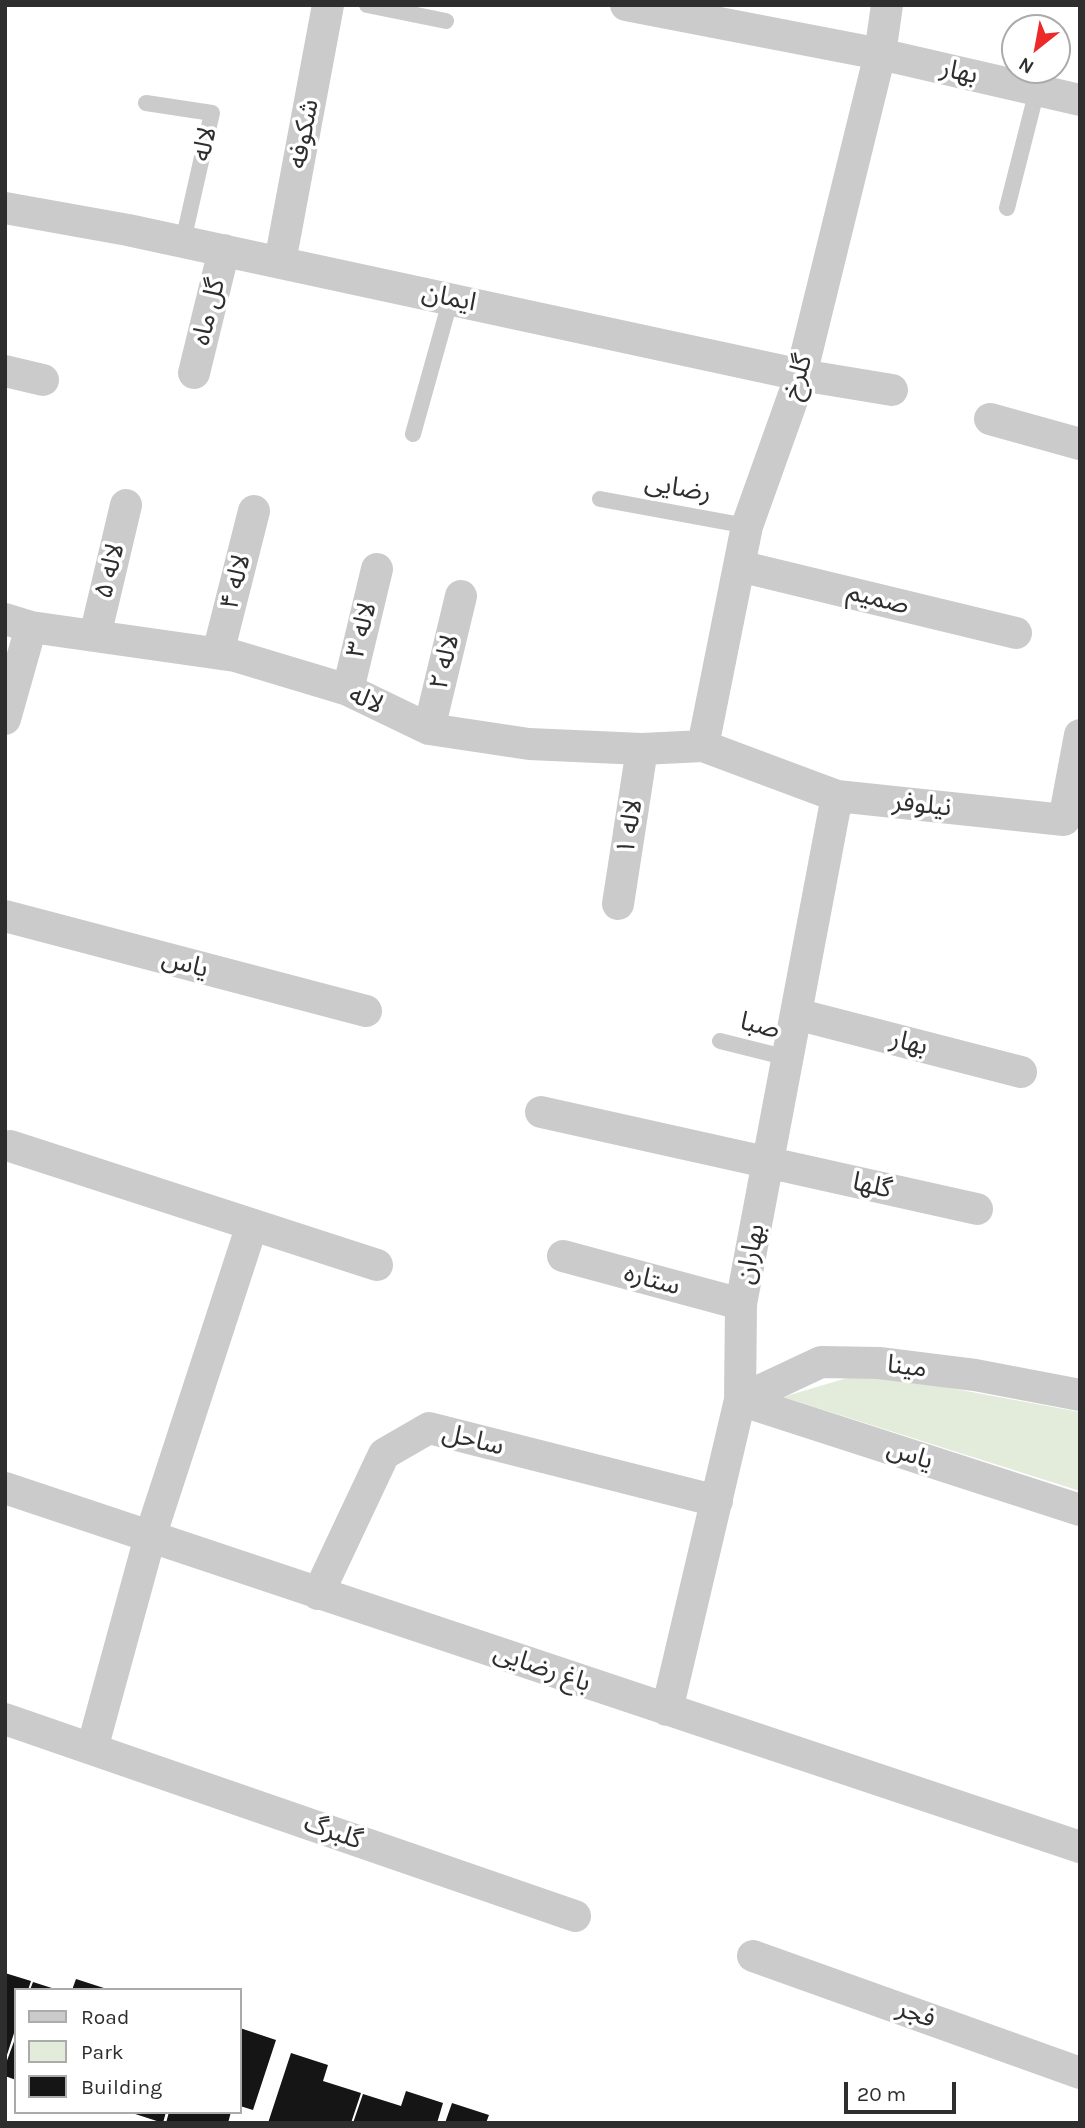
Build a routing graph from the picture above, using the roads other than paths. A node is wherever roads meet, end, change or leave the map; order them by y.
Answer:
1 (328, 5) edge
2 (367, 5) edge
3 (626, 5) edge
4 (887, 5) edge
5 (446, 21) dead end
6 (880, 54) junction
7 (1037, 90) junction
8 (1080, 100) edge
9 (146, 103) dead end
10 (5, 208) edge
11 (1007, 208) dead end
12 (183, 241) junction
13 (224, 250) junction
14 (280, 262) junction
15 (451, 298) junction
16 (5, 371) edge
17 (194, 373) dead end
18 (801, 375) junction
19 (43, 380) dead end
20 (892, 390) dead end
21 (990, 419) dead end
22 (413, 434) dead end
23 (1080, 444) edge
24 (600, 499) dead end
25 (126, 505) dead end
26 (254, 511) dead end
27 (747, 526) junction
28 (739, 566) junction
29 (377, 569) dead end
30 (461, 596) dead end
31 (18, 623) edge
32 (1016, 633) dead end
33 (95, 636) junction
34 (218, 653) junction
35 (348, 690) junction
36 (5, 719) edge
37 (429, 729) junction
38 (1080, 735) edge
39 (702, 746) junction
40 (642, 749) junction
41 (837, 796) junction
42 (618, 904) dead end
43 (5, 916) edge
44 (366, 1011) dead end
45 (796, 1014) junction
46 (720, 1041) dead end
47 (788, 1058) junction
48 (1021, 1072) dead end
49 (541, 1112) dead end
50 (10, 1146) dead end
51 (768, 1162) junction
52 (977, 1209) dead end
53 (252, 1225) junction
54 (563, 1256) dead end
55 (377, 1265) dead end
56 (741, 1304) junction
57 (1080, 1395) edge
58 (740, 1400) junction
59 (5, 1488) edge
60 (717, 1501) junction
61 (1080, 1510) edge
62 (150, 1537) junction
63 (318, 1594) junction
64 (667, 1710) junction
65 (5, 1719) edge
66 (92, 1749) junction
67 (1080, 1847) edge
68 (575, 1916) dead end
69 (753, 1956) dead end
70 (1080, 2073) edge

1 - 14 street, شکوفه
2 - 5 lane
3 - 6 street, بهار
4 - 6 street, گلرخ
6 - 7 street, بهار
6 - 18 street, گلرخ
7 - 8 street, بهار
7 - 11 lane
9 - 12 lane, لاله
10 - 12 street, ایمان
12 - 13 street, ایمان
13 - 14 street, ایمان
13 - 17 street, گل ماه
14 - 15 street, ایمان
15 - 18 street, ایمان
15 - 22 lane
16 - 19 street
18 - 20 street, ایمان
18 - 27 street, گلرخ
21 - 23 street
24 - 27 lane, رضایی
25 - 33 street, لاله ۵
26 - 34 street, لاله ۴
27 - 28 street, گلرخ
28 - 32 street, صمیم
28 - 39 street, گلرخ
29 - 35 street, لاله ۳
30 - 37 street, لاله ۲
31 - 33 street, لاله
31 - 36 street
33 - 34 street, لاله
34 - 35 street, لاله
35 - 37 street, لاله
37 - 40 street, لاله
38 - 41 street, نیلوفر
39 - 40 street, لاله
39 - 41 street, نیلوفر
40 - 42 street, لاله ۱
41 - 45 street, بهاران
43 - 44 street, یاس
45 - 47 street, بهاران
45 - 48 street, بهار
46 - 47 lane, صبا
47 - 51 street, بهاران
49 - 51 street, گلها
50 - 53 street
51 - 52 street, گلها
51 - 56 street, بهاران
53 - 55 street
53 - 62 street
54 - 56 street, ستاره
56 - 58 street, بهاران
57 - 58 street, مینا
58 - 60 street, بهاران
58 - 61 street, یاس
59 - 62 street, باغ رضایی
60 - 63 street, ساحل
60 - 64 street, بهاران
62 - 63 street, باغ رضایی
62 - 66 street
63 - 64 street, باغ رضایی
64 - 67 street, باغ رضایی
65 - 66 street, گلبرگ
66 - 68 street, گلبرگ
69 - 70 street, فجر

